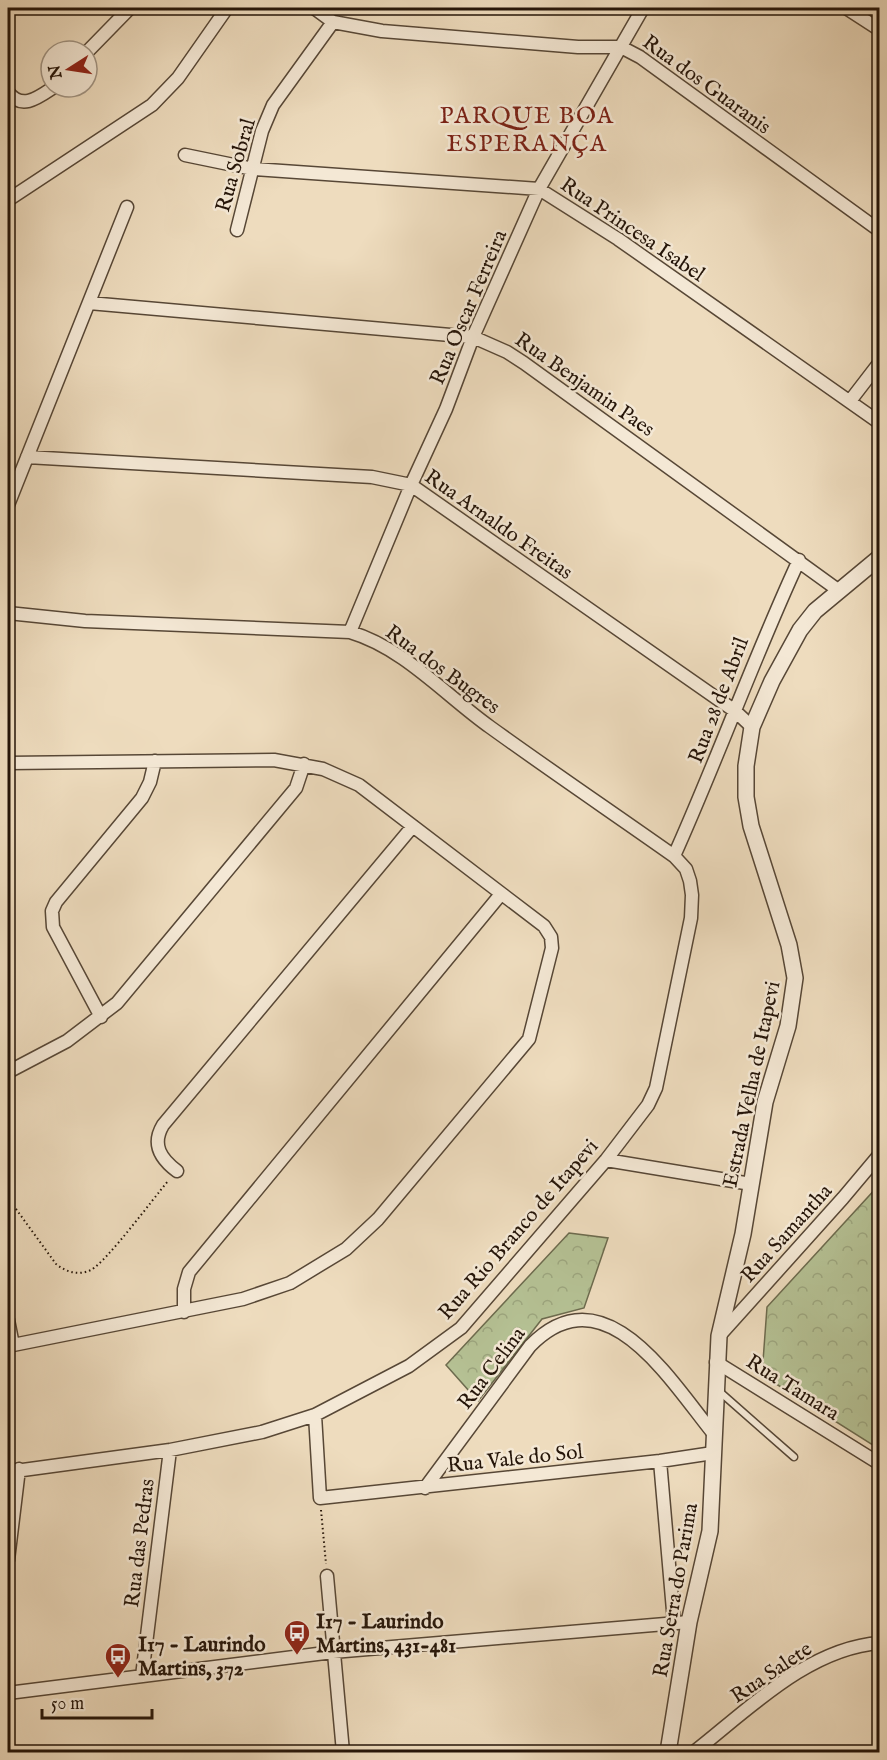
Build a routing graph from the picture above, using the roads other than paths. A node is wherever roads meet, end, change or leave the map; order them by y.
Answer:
1 (130, 8) edge
2 (227, 8) edge
3 (314, 8) edge
4 (643, 8) edge
5 (846, 8) edge
6 (333, 22) junction
7 (879, 30) edge
8 (99, 40) edge
9 (621, 47) junction
10 (8, 92) edge
11 (39, 95) edge
12 (185, 155) dead end
13 (253, 169) junction
14 (539, 189) junction
15 (8, 200) edge
16 (127, 207) dead end
17 (237, 230) dead end
18 (879, 231) edge
19 (89, 303) junction
20 (473, 337) junction
21 (879, 362) edge
22 (850, 401) junction
23 (879, 423) edge
24 (27, 457) junction
25 (411, 485) junction
26 (8, 505) edge
27 (879, 557) edge
28 (799, 560) junction
29 (838, 590) junction
30 (8, 613) edge
31 (350, 632) junction
32 (735, 711) junction
33 (752, 728) junction
34 (156, 762) junction
35 (8, 763) edge
36 (304, 764) junction
37 (413, 826) junction
38 (674, 855) junction
39 (501, 894) junction
40 (101, 1017) junction
41 (8, 1072) edge
42 (879, 1154) edge
43 (606, 1160) junction
44 (177, 1171) road end
45 (751, 1184) junction
46 (184, 1312) junction
47 (8, 1320) edge
48 (719, 1336) junction
49 (10, 1345) edge
50 (716, 1362) junction
51 (715, 1389) junction
52 (315, 1415) junction
53 (713, 1433) junction
54 (170, 1450) junction
55 (713, 1453) junction
56 (794, 1457) dead end
57 (660, 1461) junction
58 (879, 1464) edge
59 (13, 1470) edge
60 (425, 1488) junction
61 (8, 1560) edge
62 (327, 1576) road end
63 (682, 1622) junction
64 (879, 1644) edge
65 (333, 1652) junction
66 (142, 1676) junction
67 (8, 1693) edge
68 (342, 1752) edge
69 (668, 1752) edge
70 (694, 1752) edge

1 - 8 street
2 - 15 street
3 - 6 street, Rua dos Guaranis
4 - 9 street, Rua Oscar Ferreira
5 - 7 street
6 - 9 street, Rua dos Guaranis
6 - 13 street, Rua Sobral
9 - 14 street, Rua Oscar Ferreira
9 - 18 street, Rua dos Guaranis
10 - 11 street
12 - 13 street, Rua Princesa Isabel
13 - 14 street, Rua Princesa Isabel
13 - 17 street, Rua Sobral
14 - 20 street, Rua Oscar Ferreira
14 - 22 street, Rua Princesa Isabel
16 - 19 street
19 - 20 street, Rua Benjamin Paes
19 - 24 street
20 - 25 street, Rua Oscar Ferreira
20 - 28 street, Rua Benjamin Paes
21 - 22 street
22 - 23 street, Rua Princesa Isabel
24 - 25 street, Rua Arnaldo Freitas
24 - 26 street
25 - 31 street, Rua Oscar Ferreira
25 - 32 street, Rua Arnaldo Freitas
27 - 29 street, Estrada Velha de Itapevi
28 - 29 street, Rua Benjamin Paes
28 - 32 street, Rua 28 de Abril
29 - 33 street, Estrada Velha de Itapevi
30 - 31 street, Rua dos Bugres
31 - 38 street, Rua dos Bugres
32 - 33 street, Rua Arnaldo Freitas
32 - 38 street, Rua 28 de Abril
33 - 45 street, Estrada Velha de Itapevi
34 - 35 street
34 - 36 street
34 - 40 street
36 - 37 street
36 - 40 street
37 - 39 street
37 - 44 street
38 - 43 street, Rua Rio Branco de Itapevi
39 - 46 street
39 - 46 street
40 - 41 street
42 - 48 street, Rua Samantha
43 - 45 street
43 - 52 street, Rua Rio Branco de Itapevi
45 - 48 street, Estrada Velha de Itapevi
46 - 49 street
47 - 49 street
48 - 50 street, Estrada Velha de Itapevi
50 - 51 street, Rua Serra do Parima
50 - 58 street, Rua Tamara
51 - 53 street, Rua Serra do Parima
51 - 56 lane
52 - 54 street, Rua Rio Branco de Itapevi
52 - 60 street, Rua Vale do Sol
53 - 55 street, Rua Serra do Parima
53 - 60 street, Rua Celina
54 - 59 street, Rua Rio Branco de Itapevi
54 - 66 street, Rua das Pedras
55 - 57 street, Rua Vale do Sol
55 - 63 street, Rua Serra do Parima
57 - 60 street, Rua Vale do Sol
57 - 63 street
59 - 61 street
62 - 65 street
63 - 65 street
63 - 69 street, Rua Serra do Parima
64 - 70 street, Rua Salete
65 - 66 street
65 - 68 street
66 - 67 street

